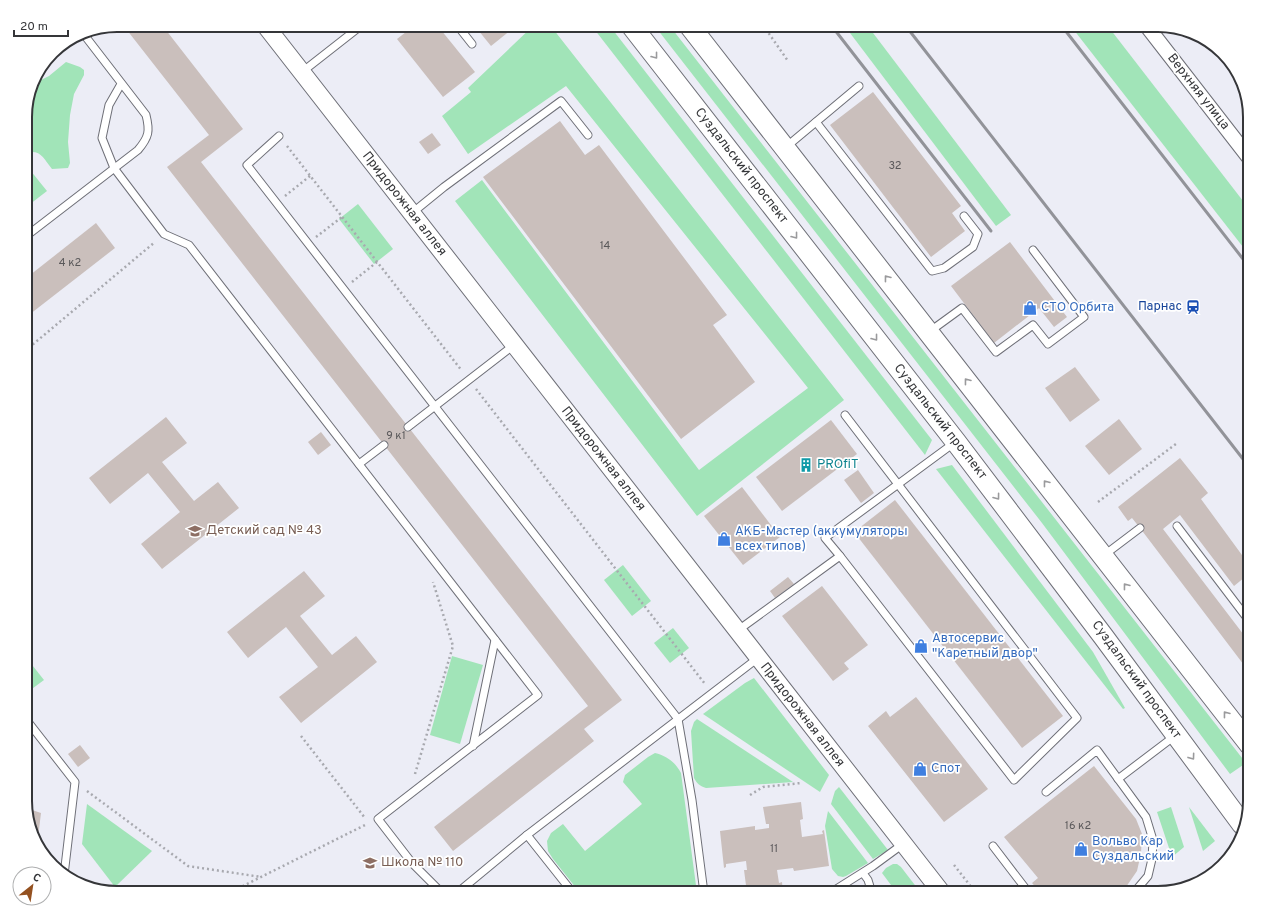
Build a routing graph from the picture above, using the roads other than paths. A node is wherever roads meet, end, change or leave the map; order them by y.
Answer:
1 (271, 32) edge
2 (353, 32) edge
3 (463, 32) edge
4 (637, 32) edge
5 (694, 32) edge
6 (1151, 32) edge
7 (87, 38) edge
8 (472, 44) dead end
9 (302, 72) junction
10 (121, 84) junction
11 (859, 86) dead end
12 (816, 122) junction
13 (588, 135) dead end
14 (279, 136) road end
15 (785, 148) junction
16 (1243, 150) edge
17 (114, 168) junction
18 (412, 213) junction
19 (964, 216) dead end
20 (32, 232) edge
21 (1033, 250) dead end
22 (929, 332) junction
23 (514, 345) junction
24 (435, 406) junction
25 (845, 415) dead end
26 (408, 426) dead end
27 (956, 442) junction
28 (384, 445) dead end
29 (359, 464) junction
30 (898, 484) junction
31 (1177, 526) dead end
32 (1140, 528) dead end
33 (840, 556) junction
34 (1103, 556) junction
35 (1243, 613) edge
36 (737, 631) junction
37 (495, 640) junction
38 (758, 658) junction
39 (678, 719) junction
40 (32, 727) edge
41 (1176, 735) junction
42 (1243, 736) edge
43 (473, 746) junction
44 (1118, 779) junction
45 (1046, 792) dead end
46 (1240, 821) edge
47 (527, 835) junction
48 (903, 844) junction
49 (993, 846) dead end
50 (65, 868) edge
51 (863, 873) junction
52 (435, 886) edge
53 (465, 886) edge
54 (567, 886) edge
55 (703, 886) edge
56 (842, 886) edge
57 (870, 886) edge
58 (936, 886) edge
59 (1024, 886) edge
60 (1140, 886) edge

1 - 9 street, Придорожная аллея
2 - 9 lane
3 - 8 lane
4 -> 27 main road, Суздальский проспект
5 - 15 main road
6 - 16 street, Верхняя улица
7 - 10 lane
9 - 18 street, Придорожная аллея
10 - 17 lane
10 - 17 lane
11 - 12 lane
12 - 15 lane
12 - 19 lane
13 - 18 lane
14 - 24 lane
22 -> 15 main road
17 - 20 lane
17 - 29 lane
18 - 23 street, Придорожная аллея
21 - 22 lane
34 -> 22 main road
23 - 24 lane
23 - 36 street, Придорожная аллея
24 - 26 lane
24 - 39 lane
25 - 30 lane
27 - 30 lane
27 -> 41 main road, Суздальский проспект
28 - 29 lane
29 - 37 lane
30 - 33 lane
30 - 33 lane
31 - 35 lane
32 - 34 lane
33 - 36 lane
42 -> 34 main road
36 - 38 street, Придорожная аллея
37 - 43 lane
37 - 43 lane
38 - 39 lane
38 - 48 street, Придорожная аллея
39 - 47 lane
39 - 55 lane
40 - 50 lane
41 - 44 lane
41 -> 46 main road, Суздальский проспект
43 - 52 lane
44 - 45 lane
44 - 60 lane
47 - 53 lane
47 - 54 lane
48 - 51 lane
48 - 58 street, Придорожная аллея
49 - 59 lane
51 - 56 lane
51 - 57 lane

